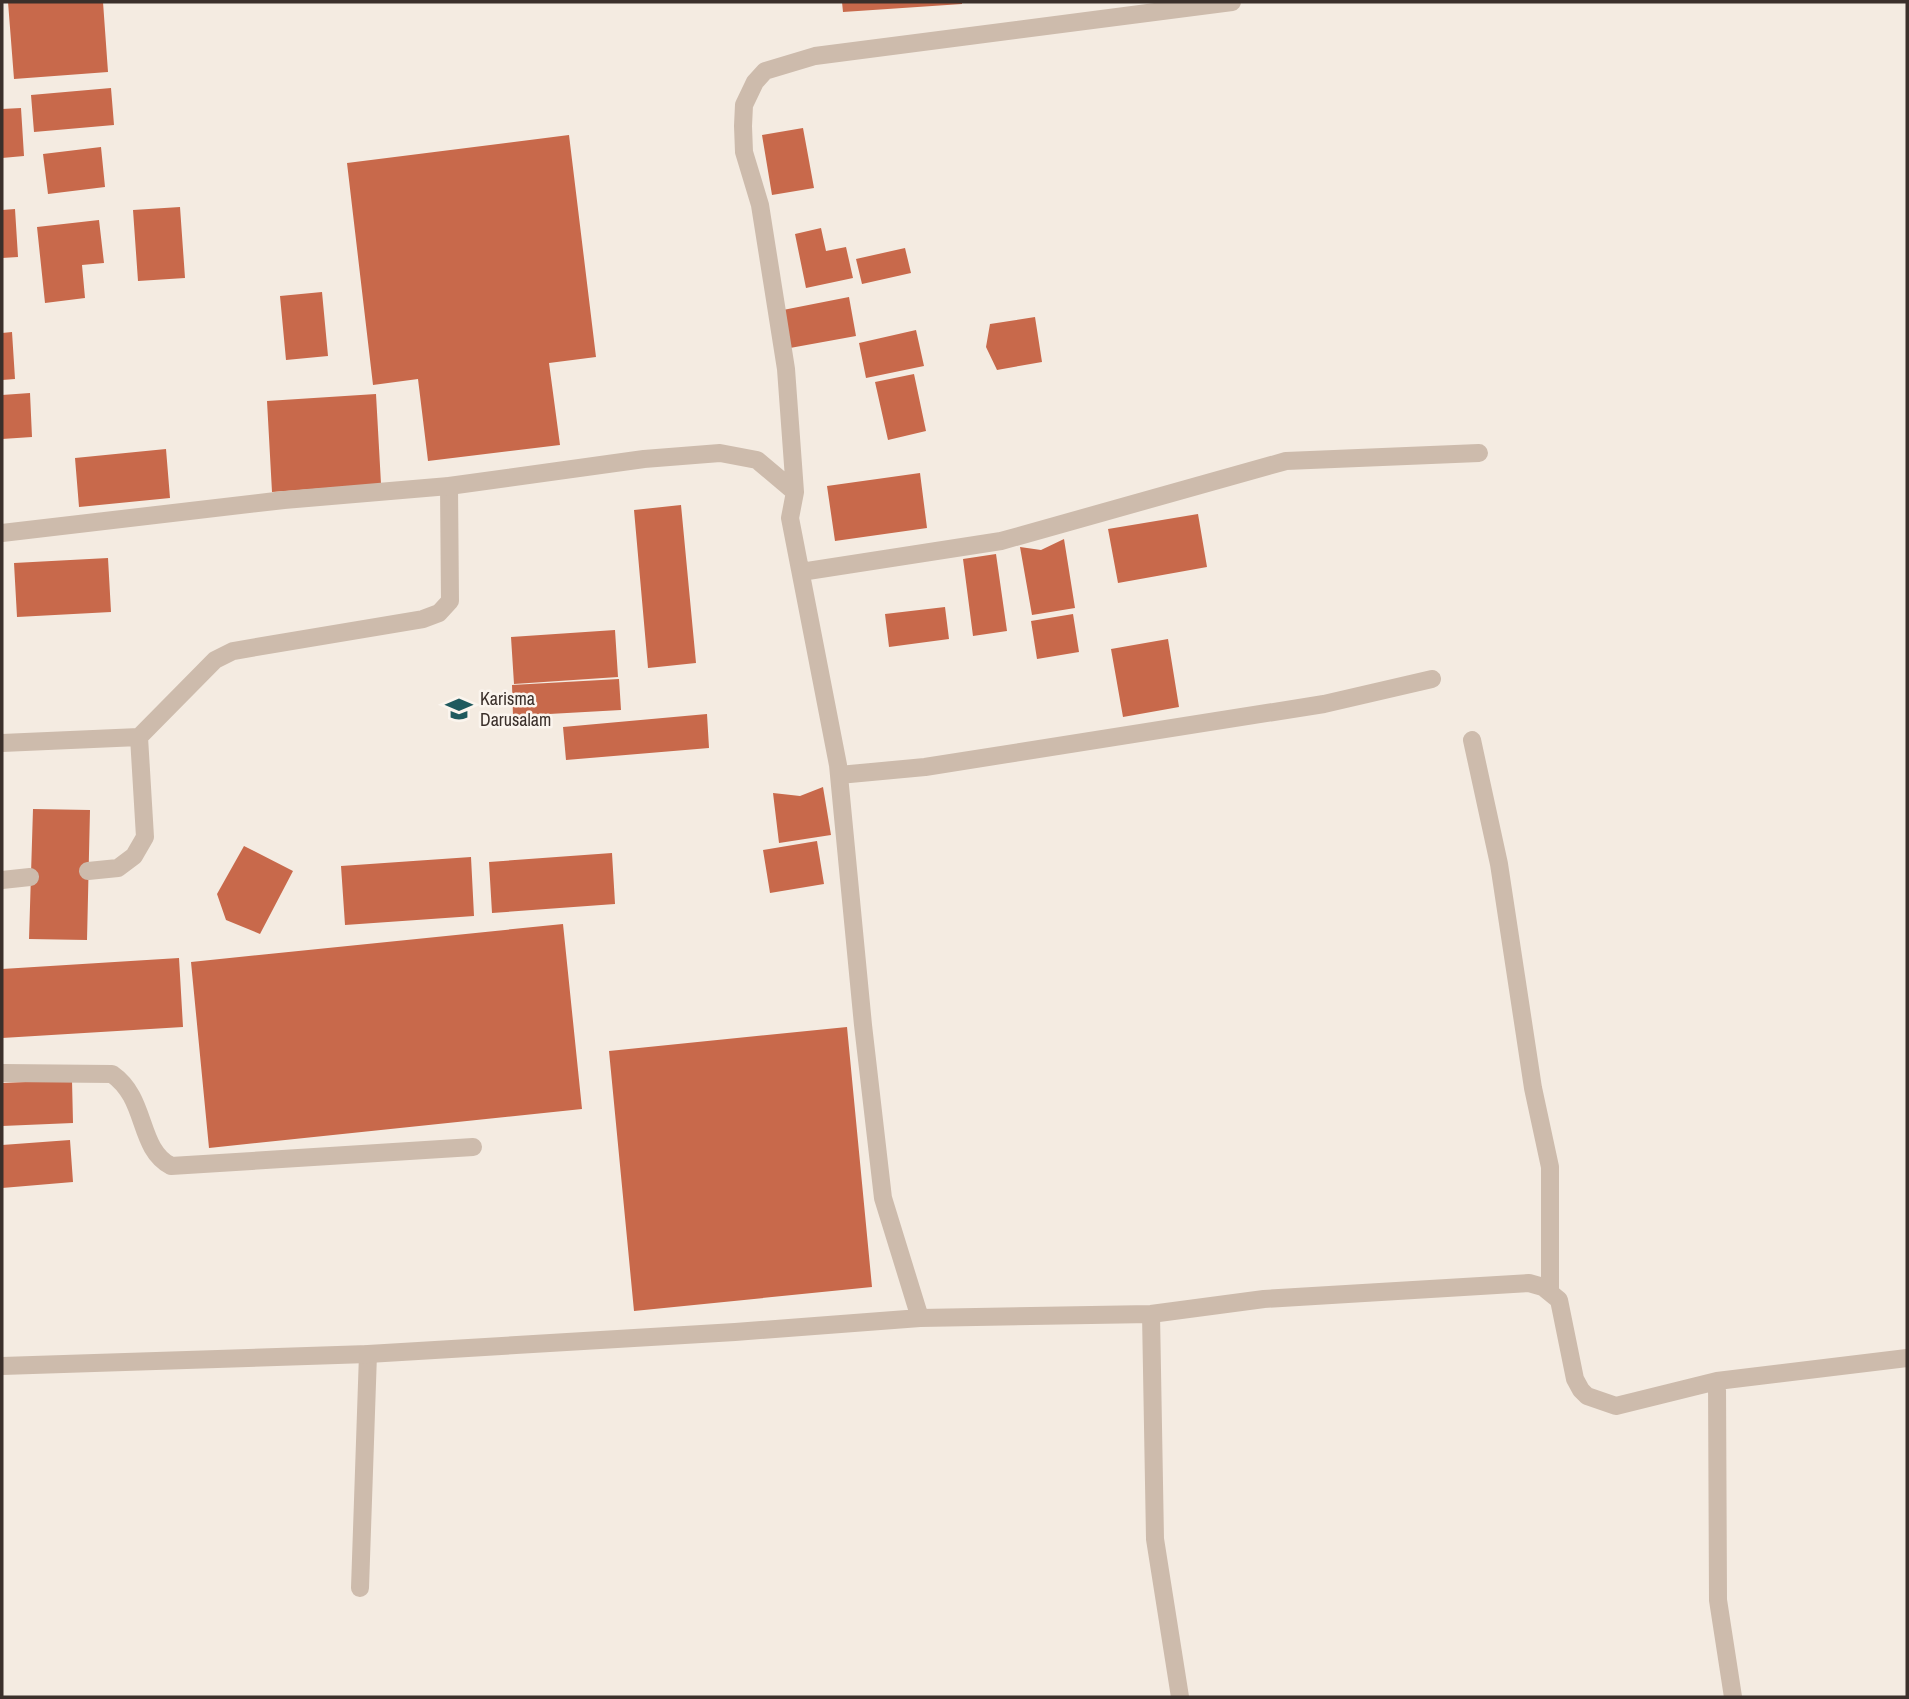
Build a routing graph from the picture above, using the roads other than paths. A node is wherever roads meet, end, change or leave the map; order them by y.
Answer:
1 (1232, 2) edge
2 (1479, 453) dead end
3 (449, 486) junction
4 (796, 492) junction
5 (2, 533) edge
6 (801, 572) junction
7 (1433, 680) dead end
8 (139, 737) junction
9 (1472, 740) dead end
10 (2, 743) edge
11 (839, 775) junction
12 (88, 871) dead end
13 (30, 877) dead end
14 (2, 880) edge
15 (2, 1073) edge
16 (473, 1147) dead end
17 (1550, 1292) junction
18 (1151, 1314) junction
19 (920, 1318) junction
20 (368, 1353) junction
21 (1907, 1358) edge
22 (2, 1366) edge
23 (1717, 1381) junction
24 (360, 1588) dead end
25 (1180, 1697) edge
26 (1733, 1697) edge

1 - 4 street
2 - 6 street
3 - 4 street
3 - 5 street
3 - 8 street
4 - 6 street
6 - 11 street
7 - 11 street
8 - 10 street
8 - 12 street
9 - 17 street
11 - 19 street
13 - 14 street
15 - 16 street
17 - 18 street
17 - 23 street
18 - 19 street
18 - 25 street
19 - 20 street
20 - 22 street
20 - 24 street
21 - 23 street
23 - 26 street

